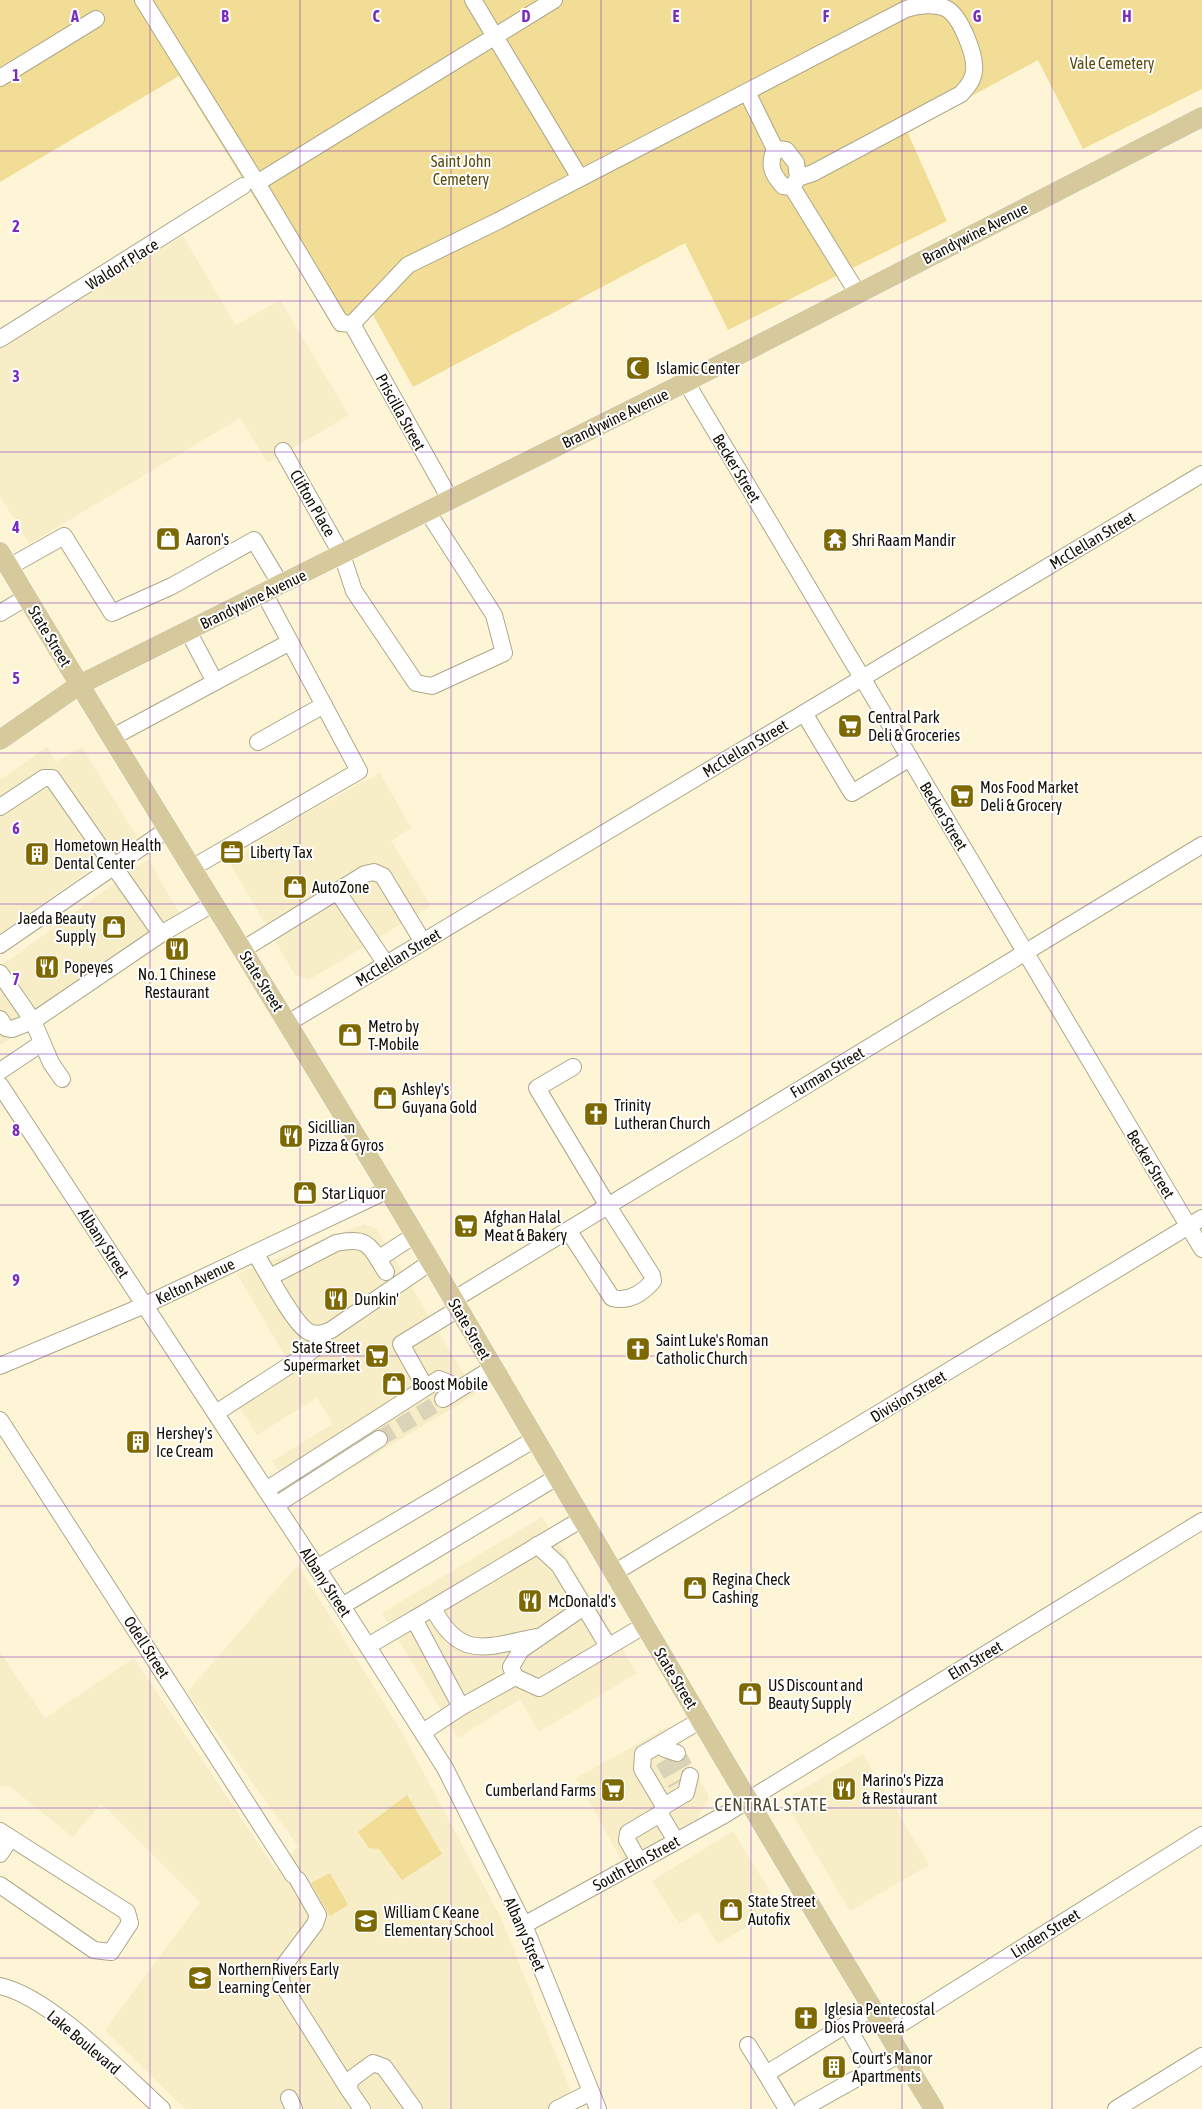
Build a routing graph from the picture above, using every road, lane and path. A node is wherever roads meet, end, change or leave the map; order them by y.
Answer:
1 (142, 0) edge
2 (473, 0) edge
3 (554, 0) edge
4 (96, 19) dead end
5 (495, 36) junction
6 (0, 78) edge
7 (747, 92) junction
8 (1202, 117) edge
9 (775, 150) junction
10 (580, 178) junction
11 (795, 182) junction
12 (250, 184) junction
13 (858, 294) junction
14 (352, 324) junction
15 (0, 339) edge
16 (686, 382) junction
17 (283, 451) dead end
18 (1202, 474) edge
19 (450, 499) junction
20 (427, 511) junction
21 (342, 555) junction
22 (4, 560) edge
23 (272, 589) junction
24 (27, 597) junction
25 (0, 613) edge
26 (188, 631) junction
27 (290, 642) junction
28 (862, 678) junction
29 (215, 682) junction
30 (79, 685) junction
31 (324, 705) junction
32 (804, 713) junction
33 (111, 738) junction
34 (0, 740) edge
35 (258, 742) dead end
36 (910, 758) junction
37 (0, 807) edge
38 (168, 829) junction
39 (1202, 845) edge
40 (114, 866) junction
41 (192, 868) junction
42 (337, 891) junction
43 (214, 904) junction
44 (161, 934) junction
45 (423, 942) junction
46 (0, 945) edge
47 (242, 950) junction
48 (1025, 952) junction
49 (386, 964) junction
50 (0, 973) edge
51 (0, 1019) edge
52 (33, 1021) junction
53 (288, 1023) junction
54 (42, 1042) junction
55 (573, 1066) dead end
56 (0, 1071) edge
57 (62, 1078) dead end
58 (0, 1085) edge
59 (388, 1190) junction
60 (608, 1206) junction
61 (324, 1219) junction
62 (1195, 1222) edge
63 (568, 1230) junction
64 (415, 1235) junction
65 (336, 1242) junction
66 (1202, 1249) edge
67 (255, 1253) junction
68 (431, 1262) junction
69 (270, 1277) junction
70 (456, 1305) junction
71 (145, 1306) junction
72 (322, 1334) junction
73 (0, 1366) edge
74 (493, 1368) junction
75 (425, 1387) junction
76 (216, 1413) junction
77 (0, 1420) edge
78 (379, 1439) tunnel mouth
79 (535, 1439) junction
80 (557, 1476) junction
81 (266, 1490) junction
82 (276, 1505) junction
83 (582, 1519) junction
84 (1202, 1521) edge
85 (537, 1545) junction
86 (317, 1568) junction
87 (614, 1573) junction
88 (342, 1606) junction
89 (585, 1606) junction
90 (433, 1608) junction
91 (414, 1619) junction
92 (645, 1625) junction
93 (542, 1636) junction
94 (368, 1646) junction
95 (608, 1646) junction
96 (515, 1677) junction
97 (461, 1707) junction
98 (701, 1720) junction
99 (422, 1732) junction
100 (685, 1782) dead end
101 (748, 1799) junction
102 (662, 1810) junction
103 (5, 1835) edge
104 (1202, 1835) edge
105 (676, 1841) junction
106 (0, 1854) edge
107 (639, 1862) junction
108 (0, 1885) edge
109 (524, 1925) junction
110 (0, 1986) edge
111 (873, 2008) junction
112 (846, 2024) junction
113 (888, 2032) junction
114 (748, 2045) dead end
115 (900, 2054) junction
116 (1202, 2056) edge
117 (872, 2070) junction
118 (766, 2074) junction
119 (349, 2090) junction
120 (591, 2092) junction
121 (162, 2109) edge
122 (362, 2109) edge
123 (414, 2109) edge
124 (557, 2109) edge
125 (598, 2109) edge
126 (787, 2109) edge
127 (802, 2109) edge
128 (934, 2109) edge
129 (1116, 2109) edge

1 - 12 street
2 - 5 street
3 - 5 street, Waldorf Place
4 - 6 street
5 - 10 street
5 - 12 street, Waldorf Place
7 - 9 street
7 - 10 street
7 - 11 street
8 - 13 main road, Brandywine Avenue
9 - 11 street
9 - 11 street
10 - 14 street
11 - 13 street
12 - 14 street
12 - 15 street, Waldorf Place
13 - 16 main road, Brandywine Avenue
14 - 19 street, Priscilla Street
16 - 19 main road, Brandywine Avenue
16 - 28 street, Becker Street
17 - 21 street, Clifton Place
18 - 28 street, McClellan Street
19 - 20 main road, Brandywine Avenue
20 - 21 main road, Brandywine Avenue
20 - 21 street, Clifton Place
21 - 23 main road, Brandywine Avenue
22 - 23 street
22 - 24 main road, State Street
23 - 26 main road, Brandywine Avenue
23 - 27 street
24 - 25 street
24 - 30 main road, State Street
26 - 29 street
26 - 30 main road, Brandywine Avenue
27 - 29 street
27 - 31 street
28 - 32 street, McClellan Street
28 - 36 street, Becker Street
29 - 33 street
30 - 33 main road, State Street
30 - 34 main road, Brandywine Avenue
31 - 35 street
31 - 41 street
32 - 36 street
32 - 45 street, McClellan Street
33 - 38 main road, State Street
36 - 48 street, Becker Street
37 - 40 street
38 - 40 street
38 - 41 main road, State Street
39 - 48 street, Furman Street
40 - 44 street
40 - 46 street
41 - 43 main road, State Street
42 - 45 street
42 - 47 street
42 - 49 street
43 - 44 street
43 - 47 main road, State Street
44 - 52 street
45 - 49 street, McClellan Street
47 - 53 main road, State Street
48 - 60 street, Furman Street
48 - 62 street, Becker Street
49 - 53 street, McClellan Street
50 - 52 street
51 - 52 street
52 - 54 street
53 - 59 main road, State Street
54 - 56 street
54 - 57 street
55 - 60 street
58 - 71 street, Albany Street
59 - 61 street, Kelton Avenue
59 - 64 main road, State Street
60 - 63 street, Furman Street
60 - 63 street
61 - 65 street
61 - 67 street, Kelton Avenue
62 - 66 street, Becker Street
62 - 87 street, Division Street
63 - 70 street, Furman Street
64 - 65 street
64 - 68 main road, State Street
65 - 69 street
67 - 69 street
67 - 71 street, Kelton Avenue
68 - 70 main road, State Street
68 - 72 street
69 - 72 street
70 - 74 main road, State Street
70 - 75 street, Furman Street
71 - 73 street, Kelton Avenue
71 - 76 street, Albany Street
72 - 76 street
74 - 75 street
74 - 79 main road, State Street
75 - 81 street
76 - 81 street, Albany Street
77 - 119 street, Odell Street
78 - 82 street
79 - 80 main road, State Street
79 - 86 street
80 - 83 main road, State Street
80 - 88 street
81 - 82 street, Albany Street
82 - 86 street, Albany Street
83 - 85 street
83 - 87 main road, State Street
84 - 101 street, Elm Street
85 - 89 street
85 - 90 street
86 - 88 street, Albany Street
87 - 92 main road, State Street
88 - 94 street, Albany Street
89 - 93 street
89 - 95 street
90 - 91 street
90 - 93 street
91 - 94 street
91 - 97 street
92 - 95 street
92 - 98 main road, State Street
93 - 96 street
94 - 99 street, Albany Street
95 - 96 street
96 - 97 street
97 - 99 street
98 - 101 main road, State Street
98 - 102 street
99 - 109 street, Albany Street
100 - 102 street
101 - 105 street, South Elm Street
101 - 111 main road, State Street
102 - 105 street
102 - 107 street
103 - 106 street
103 - 108 street
104 - 113 street, Linden Street
105 - 107 street, South Elm Street
107 - 109 street, South Elm Street
109 - 120 street, Albany Street
110 - 121 street, Lake Boulevard
111 - 112 street
111 - 113 main road, State Street
112 - 117 street
112 - 118 street
113 - 115 main road, State Street
114 - 118 street
115 - 117 street
115 - 128 main road, State Street
116 - 129 street
117 - 127 street
118 - 126 street
119 - 122 street
119 - 123 street
120 - 124 street
120 - 125 street, Albany Street

